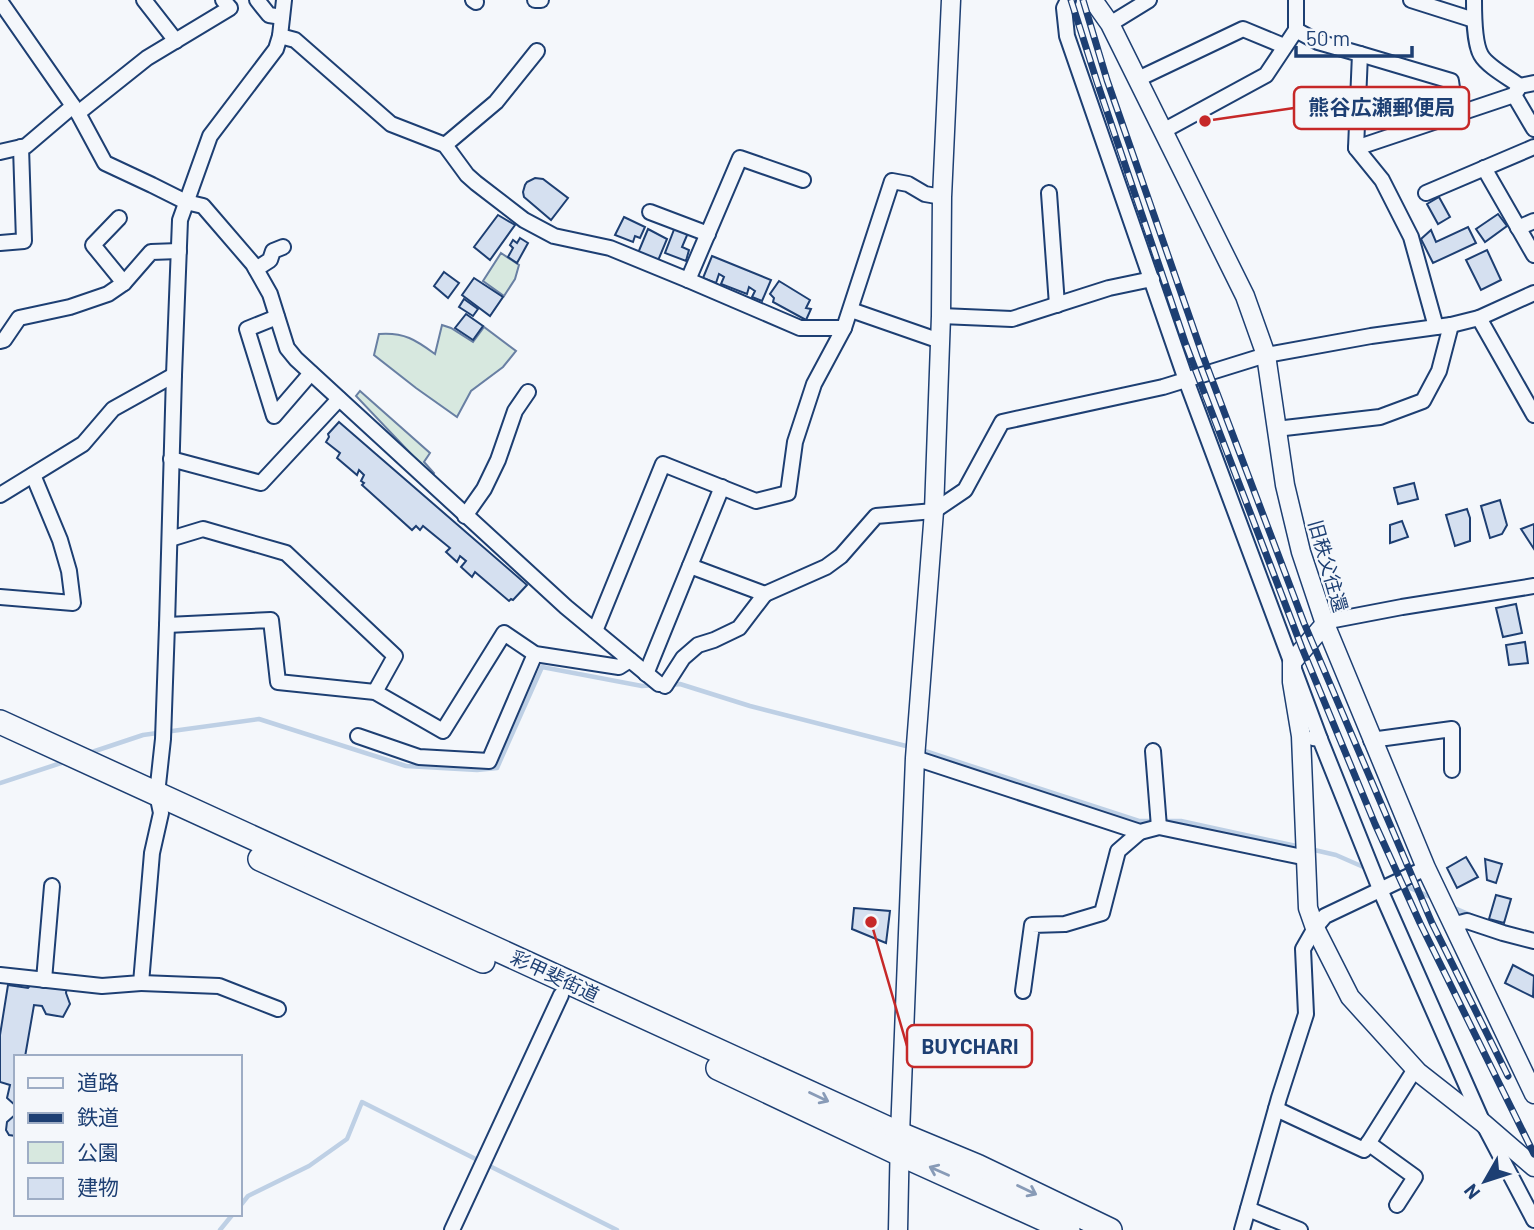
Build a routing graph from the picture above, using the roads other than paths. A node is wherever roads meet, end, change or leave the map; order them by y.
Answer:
1 (144, 0) edge
2 (257, 0) edge
3 (284, 0) edge
4 (535, 0) edge
5 (541, 0) edge
6 (951, 0) edge
7 (1068, 0) edge
8 (1093, 0) edge
9 (1149, 0) edge
10 (1296, 0) edge
11 (1411, 0) edge
12 (1474, 0) edge
13 (5, 2) edge
14 (232, 3) edge
15 (282, 17) junction
16 (1474, 20) junction
17 (1110, 24) junction
18 (1296, 30) junction
19 (280, 36) junction
20 (176, 41) junction
21 (1284, 46) junction
22 (537, 51) dead end
23 (1360, 54) junction
24 (1138, 79) junction
25 (1522, 88) edge
26 (76, 110) junction
27 (1456, 115) junction
28 (1534, 129) edge
29 (1163, 131) junction
30 (445, 145) junction
31 (1534, 146) edge
32 (21, 147) junction
33 (1356, 148) junction
34 (0, 152) edge
35 (1484, 168) junction
36 (803, 180) dead end
37 (1049, 193) dead end
38 (1426, 193) dead end
39 (942, 197) junction
40 (186, 202) junction
41 (650, 212) dead end
42 (119, 218) dead end
43 (1534, 220) edge
44 (1518, 228) junction
45 (708, 234) junction
46 (0, 243) edge
47 (283, 247) dead end
48 (179, 251) junction
49 (1534, 255) edge
50 (256, 269) junction
51 (688, 279) junction
52 (1152, 279) junction
53 (124, 283) junction
54 (1534, 293) edge
55 (1057, 305) junction
56 (851, 310) junction
57 (941, 316) junction
58 (277, 317) junction
59 (1479, 318) junction
60 (1451, 325) junction
61 (1436, 327) junction
62 (844, 328) junction
63 (0, 341) edge
64 (940, 341) junction
65 (1266, 355) junction
66 (311, 373) junction
67 (174, 374) junction
68 (1186, 380) junction
69 (528, 392) dead end
70 (339, 399) junction
71 (1534, 415) edge
72 (1276, 429) junction
73 (172, 460) junction
74 (33, 475) junction
75 (722, 487) junction
76 (0, 495) edge
77 (934, 511) junction
78 (466, 516) junction
79 (170, 539) junction
80 (690, 566) junction
81 (1534, 586) edge
82 (765, 594) junction
83 (0, 597) edge
84 (1325, 624) junction
85 (167, 625) junction
86 (595, 631) junction
87 (535, 654) junction
88 (630, 660) junction
89 (1292, 662) junction
90 (646, 674) junction
91 (375, 692) junction
92 (0, 722) edge
93 (358, 736) dead end
94 (1301, 736) junction
95 (0, 739) edge
96 (1321, 739) junction
97 (1371, 740) junction
98 (1153, 751) dead end
99 (915, 758) junction
100 (1452, 770) dead end
101 (159, 804) junction
102 (1159, 827) junction
103 (1140, 832) junction
104 (1307, 858) junction
105 (1426, 868) junction
106 (52, 886) dead end
107 (1381, 889) junction
108 (1452, 925) junction
109 (1315, 928) junction
110 (1534, 941) edge
111 (0, 975) edge
112 (44, 980) junction
113 (141, 983) junction
114 (1023, 991) dead end
115 (561, 995) junction
116 (278, 1009) dead end
117 (1415, 1069) junction
118 (1534, 1094) edge
119 (1276, 1109) junction
120 (1483, 1123) junction
121 (1368, 1143) junction
122 (900, 1144) junction
123 (1534, 1167) edge
124 (1397, 1205) dead end
125 (1248, 1209) junction
126 (1534, 1220) edge
127 (452, 1230) edge
128 (898, 1230) edge
129 (1068, 1230) edge
130 (1110, 1230) edge
131 (1242, 1230) edge
132 (1300, 1230) edge

1 - 20 street
2 - 15 street
3 - 15 street
4 - 5 street
6 - 39 street
7 - 52 street
8 - 17 street, 旧秩父往還
9 - 17 street
10 - 18 street
11 - 16 street
12 - 16 street
13 - 26 street
14 - 20 street
15 - 19 street
16 - 25 street
17 - 24 street, 旧秩父往還
18 - 21 street
18 - 23 street
19 - 30 street
19 - 40 street
20 - 26 street
21 - 24 street
21 - 29 street
22 - 30 street
23 - 27 street
23 - 33 street
24 - 29 street, 旧秩父往還
25 - 27 street
25 - 28 street
26 - 32 street
26 - 40 street
27 - 33 street
29 - 65 street, 旧秩父往還
30 - 51 street
31 - 35 street
32 - 34 street
32 - 46 street
33 - 61 street
35 - 38 street
35 - 44 street
36 - 45 street
37 - 55 street
39 - 56 street
39 - 57 street
40 - 48 street
40 - 50 street
41 - 45 street
42 - 53 street
43 - 44 street
44 - 49 street
45 - 51 street
47 - 50 street
48 - 53 street
48 - 67 street
50 - 58 street
51 - 62 street
52 - 55 street
52 - 68 street
53 - 63 street
54 - 59 street
55 - 57 street
56 - 62 street
56 - 64 street
57 - 64 street
58 - 66 street
58 - 66 street
59 - 60 street
59 - 71 street
60 - 61 street
60 - 72 street
61 - 65 street
62 - 75 street
64 - 77 street
65 - 68 street
65 - 72 street, 旧秩父往還
66 - 70 street
67 - 73 street
67 - 74 street
68 - 77 street
68 - 89 street
69 - 78 street
70 - 73 street
70 - 78 street
72 - 84 street, 旧秩父往還
73 - 79 street
74 - 76 street
74 - 83 street
75 - 80 street
75 - 86 street
77 - 82 street
77 - 99 street
78 - 86 street
79 - 85 street
79 - 91 street
80 - 82 street
80 - 90 street
81 - 84 street
82 - 90 street
84 - 89 street, 旧秩父往還
84 - 97 street
85 - 91 street
85 - 101 street
86 - 88 street
87 - 88 street
87 - 91 street
87 - 93 street
88 - 90 street
89 - 94 street
89 - 96 street
92 - 101 highway, 彩甲斐街道
94 - 96 street
94 - 104 street
95 - 101 highway, 彩甲斐街道
96 - 107 street
97 - 100 street
97 - 105 street
98 - 102 street
99 - 103 street
99 - 122 street
101 - 113 street
101 - 115 highway, 彩甲斐街道
101 -> 122 highway, 彩甲斐街道
102 - 103 street
102 - 104 street
103 - 114 street
104 - 109 street
105 - 107 street
105 - 108 street
106 - 112 street
107 - 109 street
107 - 120 street
108 - 110 street
108 - 118 street
109 - 117 street
109 - 119 street
111 - 112 street
112 - 113 street
113 - 116 street
115 - 122 highway, 彩甲斐街道
115 - 127 street
117 - 120 street
117 - 121 street
119 - 121 street
119 - 125 street
120 - 123 street
120 - 126 street
121 - 124 street
122 - 128 street
129 -> 122 highway, 彩甲斐街道
122 -> 130 highway, 彩甲斐街道
125 - 131 street
125 - 132 street

